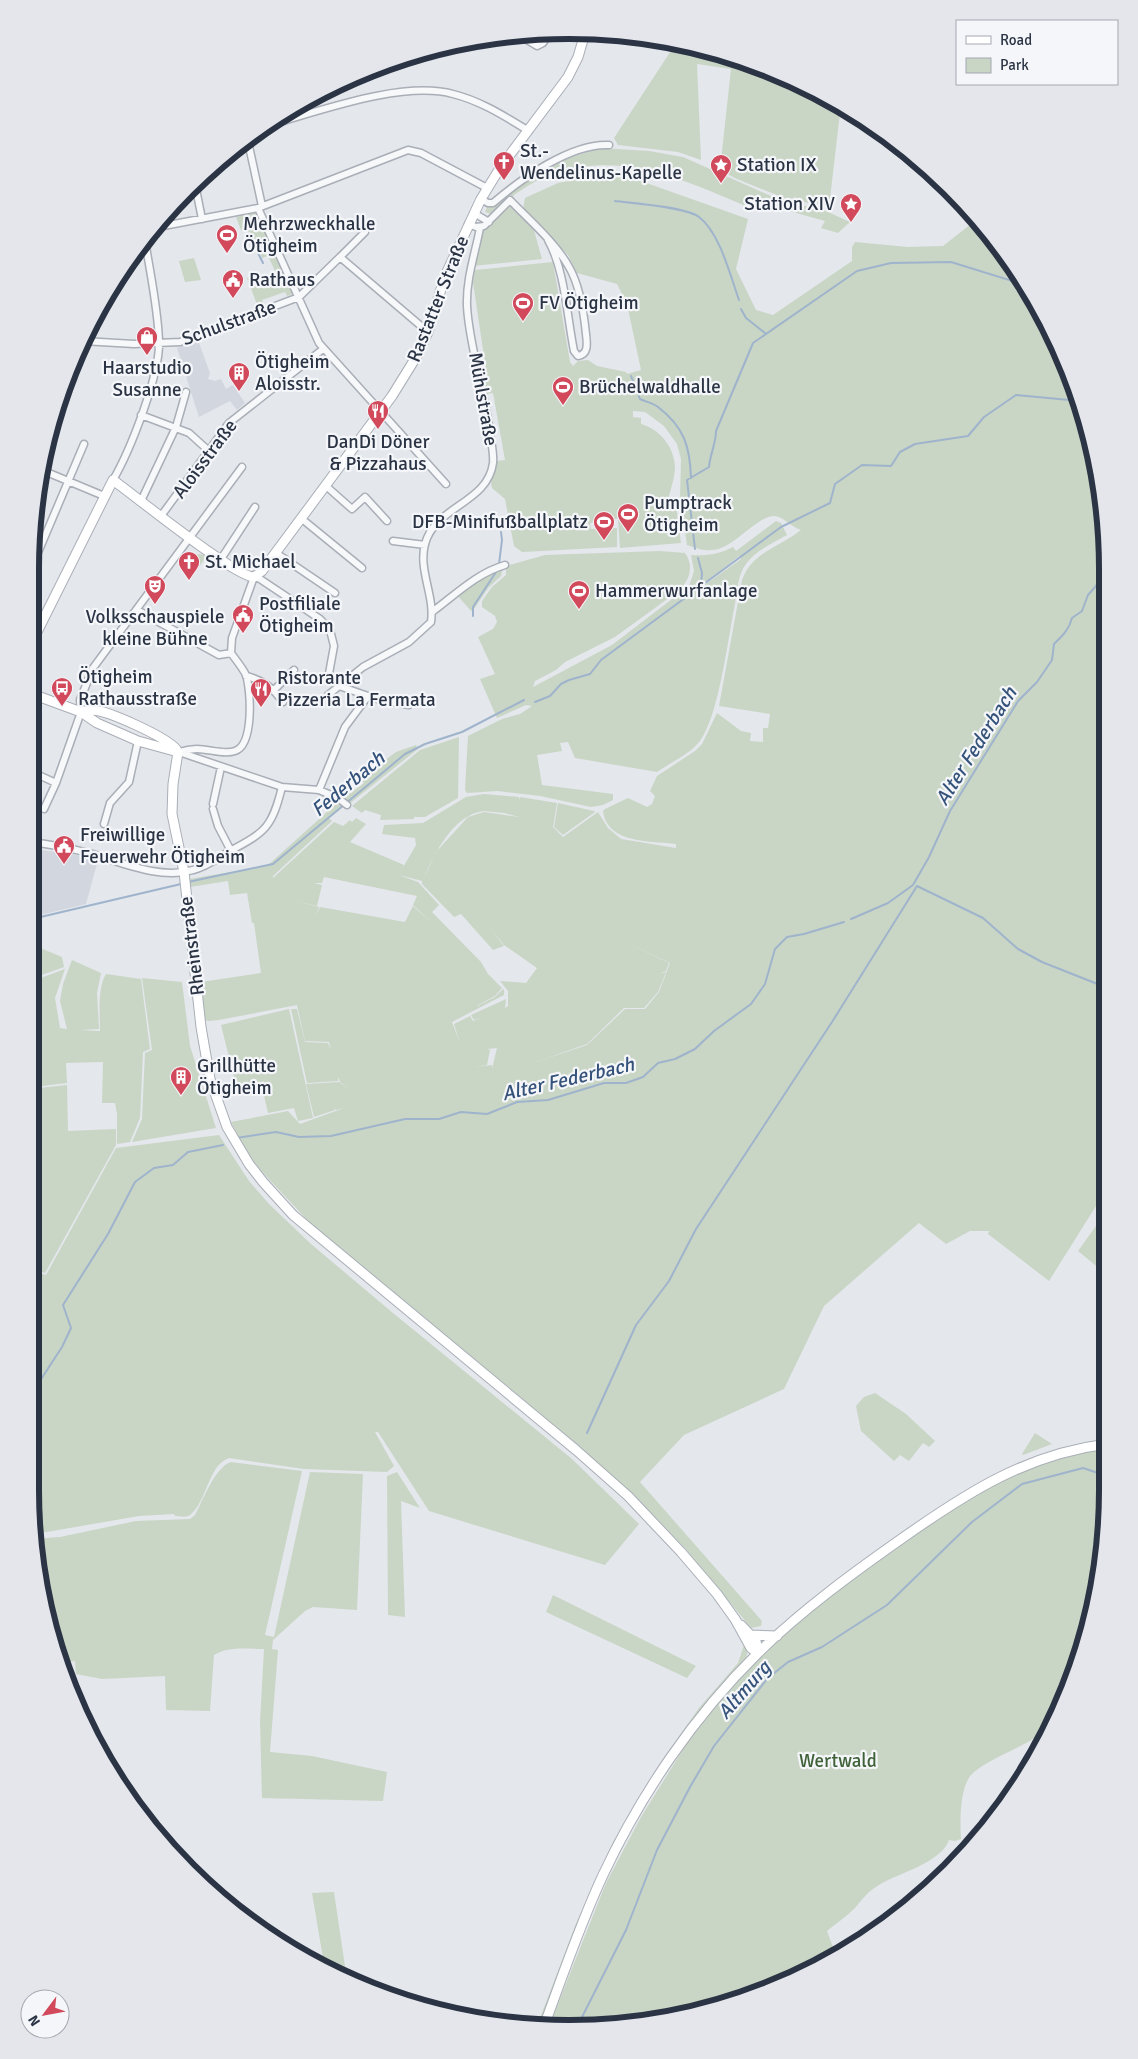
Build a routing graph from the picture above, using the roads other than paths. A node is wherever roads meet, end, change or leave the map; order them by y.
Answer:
1 (583, 39) edge
2 (546, 40) edge
3 (528, 41) edge
4 (287, 120) edge
5 (529, 131) junction
6 (249, 146) edge
7 (609, 146) dead end
8 (487, 188) junction
9 (197, 192) edge
10 (481, 199) junction
11 (260, 207) junction
12 (474, 213) junction
13 (202, 219) junction
14 (489, 222) junction
15 (468, 224) junction
16 (164, 226) edge
17 (480, 228) junction
18 (366, 232) dead end
19 (548, 240) junction
20 (146, 249) edge
21 (340, 257) junction
22 (299, 297) junction
23 (428, 332) junction
24 (90, 341) edge
25 (159, 344) junction
26 (323, 349) junction
27 (186, 392) dead end
28 (380, 411) junction
29 (140, 415) junction
30 (176, 427) junction
31 (84, 444) dead end
32 (209, 451) junction
33 (242, 467) dead end
34 (48, 473) edge
35 (113, 480) junction
36 (68, 481) junction
37 (446, 484) dead end
38 (326, 486) junction
39 (104, 496) junction
40 (141, 501) junction
41 (255, 507) dead end
42 (161, 516) junction
43 (302, 519) junction
44 (387, 521) dead end
45 (190, 538) junction
46 (393, 541) dead end
47 (425, 545) junction
48 (40, 549) edge
49 (276, 553) junction
50 (220, 559) junction
51 (505, 565) dead end
52 (362, 568) dead end
53 (254, 577) junction
54 (335, 593) dead end
55 (137, 610) junction
56 (432, 612) junction
57 (39, 618) edge
58 (42, 619) junction
59 (39, 626) edge
60 (231, 653) junction
61 (294, 670) dead end
62 (246, 676) junction
63 (328, 679) dead end
64 (340, 684) junction
65 (274, 690) junction
66 (328, 695) dead end
67 (368, 696) junction
68 (39, 697) edge
69 (283, 702) dead end
70 (409, 705) dead end
71 (81, 712) junction
72 (138, 741) junction
73 (178, 752) junction
74 (221, 767) junction
75 (39, 775) edge
76 (56, 783) junction
77 (282, 786) junction
78 (318, 790) junction
79 (347, 805) dead end
80 (44, 808) dead end
81 (104, 824) dead end
82 (39, 843) edge
83 (231, 851) junction
84 (185, 880) junction
85 (1099, 1445) edge
86 (735, 1619) junction
87 (752, 1635) junction
88 (777, 1636) junction
89 (758, 1653) junction
90 (546, 2019) edge

1 - 5 street, Rastatter Straße
2 - 3 street
4 - 5 street
5 - 8 street, Rastatter Straße
6 - 11 street
7 - 10 street
8 - 10 street, Rastatter Straße
8 - 11 street
9 - 13 street
10 - 12 street, Rastatter Straße
11 - 13 street
11 - 22 street
12 - 14 street
12 - 15 street, Rastatter Straße
13 - 16 street
14 - 17 street
14 - 19 street
15 - 17 street
15 - 23 street, Rastatter Straße
17 - 47 street, Mühlstraße
18 - 21 street
19 - 19 street
20 - 25 street
21 - 22 street
21 - 23 street
22 - 25 street, Schulstraße
22 - 26 street
23 - 28 street, Rastatter Straße
24 - 25 street, Schulstraße
25 - 29 street
26 - 28 street
26 - 32 street, Aloisstraße
27 - 30 street
28 - 37 street
28 - 38 street, Rastatter Straße
29 - 30 street
29 - 35 street
30 - 32 street
30 - 40 street
31 - 36 street
32 - 42 street, Aloisstraße
33 - 45 street
34 - 36 street
35 - 39 street
35 - 40 street
36 - 39 street
36 - 48 street
38 - 43 street, Rastatter Straße
38 - 44 street
39 - 58 street
40 - 42 street
41 - 50 street
42 - 45 street
43 - 49 street, Rastatter Straße
43 - 52 street
45 - 50 street
45 - 55 street
46 - 47 street
47 - 56 street, Mühlstraße
49 - 53 street, Rastatter Straße
49 - 54 street
50 - 53 street
51 - 56 street
53 - 60 street
53 - 63 street
55 - 60 street
55 - 71 street
56 - 64 street
57 - 58 street
58 - 59 street
60 - 62 street
61 - 65 street
62 - 65 street
62 - 73 street
64 - 66 street
64 - 67 street
65 - 69 street
67 - 70 street
67 - 78 street
68 - 71 street
71 - 72 street
71 - 73 street
71 - 76 street
72 - 73 street
72 - 81 street
73 - 74 street
73 - 84 street, Rheinstraße
74 - 77 street
74 - 83 street
75 - 76 street
76 - 80 street
77 - 78 street
77 - 83 street
78 - 79 street
82 - 84 street
83 - 84 street
84 - 86 street, Rheinstraße
85 - 88 street
86 - 87 street
86 - 89 street
87 - 88 street
87 - 89 street
88 - 89 street
89 - 90 street

